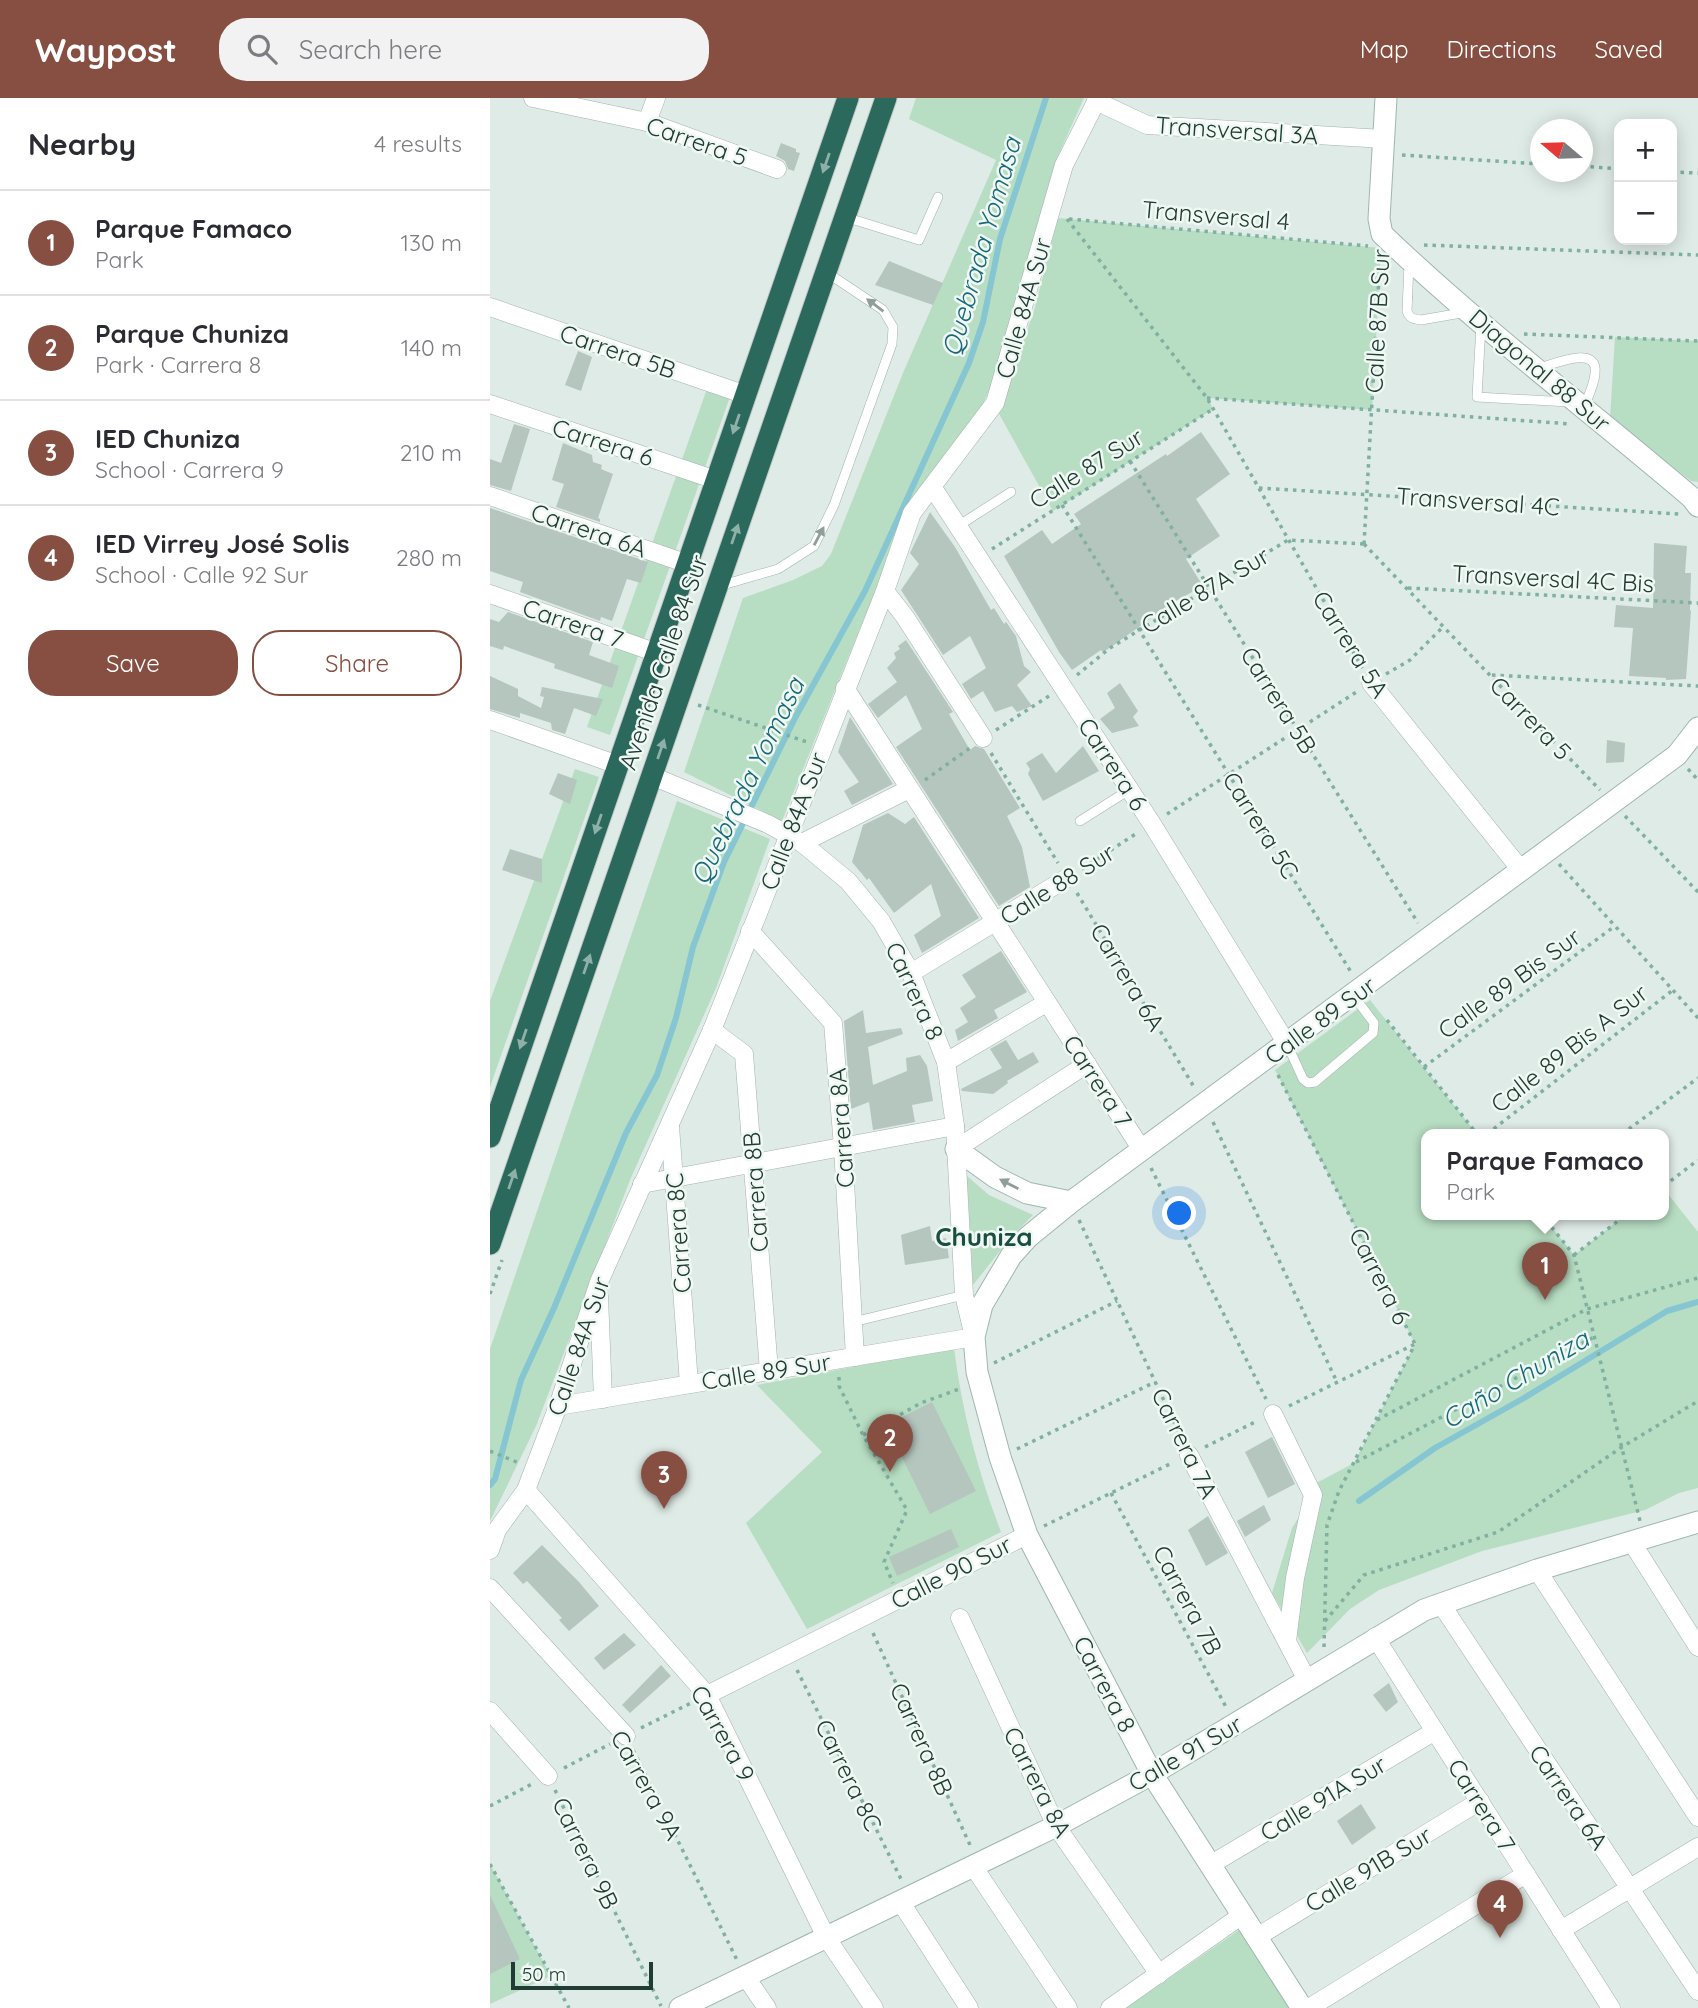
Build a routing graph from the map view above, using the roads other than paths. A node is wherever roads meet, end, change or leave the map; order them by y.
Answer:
1 (533, 98) edge
2 (656, 98) edge
3 (848, 98) edge
4 (886, 98) edge
5 (1386, 98) edge
6 (1097, 100) edge
7 (647, 122) junction
8 (1383, 146) junction
9 (777, 169) dead end
10 (938, 197) dead end
11 (845, 217) junction
12 (1385, 242) joint
13 (1410, 259) junction
14 (826, 272) junction
15 (490, 307) edge
16 (1481, 322) junction
17 (1538, 369) junction
18 (746, 395) junction
19 (490, 404) edge
20 (1581, 404) junction
21 (716, 480) junction
22 (933, 488) junction
23 (1011, 492) dead end
24 (490, 496) edge
25 (1693, 504) edge
26 (958, 526) junction
27 (688, 564) junction
28 (717, 587) junction
29 (885, 591) junction
30 (490, 594) edge
31 (657, 653) junction
32 (1371, 683) road end
33 (845, 688) junction
34 (491, 723) edge
35 (1698, 728) edge
36 (982, 738) road end
37 (618, 765) junction
38 (652, 776) junction
39 (909, 789) junction
40 (1129, 790) junction
41 (1080, 821) dead end
42 (795, 839) junction
43 (1522, 871) junction
44 (1068, 878) road end
45 (995, 922) junction
46 (750, 931) junction
47 (911, 973) junction
48 (1357, 992) junction
49 (1046, 1003) junction
50 (712, 1030) junction
51 (1287, 1044) junction
52 (946, 1062) junction
53 (1087, 1064) junction
54 (670, 1125) junction
55 (955, 1126) junction
56 (490, 1137) edge
57 (843, 1147) junction
58 (956, 1149) junction
59 (1142, 1150) junction
60 (753, 1164) junction
61 (674, 1178) junction
62 (642, 1184) junction
63 (1071, 1202) junction
64 (490, 1244) edge
65 (599, 1282) junction
66 (964, 1295) junction
67 (853, 1322) junction
68 (974, 1337) junction
69 (846, 1358) junction
70 (769, 1371) junction
71 (979, 1377) joint
72 (689, 1384) junction
73 (603, 1399) junction
74 (558, 1406) junction
75 (1273, 1414) road end
76 (1189, 1455) road end
77 (526, 1490) junction
78 (1698, 1522) edge
79 (1027, 1535) junction
80 (1638, 1539) junction
81 (490, 1550) edge
82 (1537, 1570) junction
83 (490, 1588) edge
84 (1441, 1604) junction
85 (960, 1618) dead end
86 (1376, 1637) junction
87 (1287, 1641) junction
88 (1698, 1647) edge
89 (1315, 1675) junction
90 (707, 1695) junction
91 (490, 1711) edge
92 (1435, 1731) junction
93 (626, 1736) road end
94 (1152, 1774) junction
95 (548, 1776) road end
96 (1480, 1801) junction
97 (1698, 1817) edge
98 (1056, 1826) junction
99 (1698, 1847) edge
100 (976, 1864) junction
101 (1210, 1865) junction
102 (1526, 1874) junction
103 (1630, 1888) junction
104 (905, 1899) junction
105 (1242, 1915) junction
106 (1562, 1930) junction
107 (827, 1937) junction
108 (1256, 1937) junction
109 (1159, 1973) junction
110 (746, 1976) junction
111 (1698, 1991) edge
112 (1603, 2005) edge
113 (680, 2008) edge
114 (766, 2008) edge
115 (874, 2008) edge
116 (969, 2008) edge
117 (1068, 2008) edge
118 (1110, 2008) edge
119 (1302, 2008) edge
120 (1309, 2008) edge

1 - 7 street, Carrera 5
2 - 7 street
3 -> 18 highway, Avenida Calle 84 Sur
4 - 11 highway, Avenida Calle 84 Sur
5 - 8 street, Calle 87B Sur
6 - 8 street, Transversal 3A
6 - 22 street, Calle 84A Sur
7 - 9 street, Carrera 5
8 - 12 street, Calle 87B Sur
10 - 11 lane
11 - 14 highway, Avenida Calle 84 Sur
12 - 13 street, Diagonal 88 Sur
13 - 16 street, Diagonal 88 Sur
13 - 16 lane
28 -> 14 highway, Avenida Calle 84 Sur
28 -> 14 lane
15 - 18 street, Carrera 5B
16 - 17 street, Diagonal 88 Sur
16 - 20 lane
17 - 20 street, Diagonal 88 Sur
17 - 20 lane
18 -> 21 highway, Avenida Calle 84 Sur
19 - 21 street, Carrera 6
20 - 25 street, Diagonal 88 Sur
21 - 27 highway, Avenida Calle 84 Sur
22 - 26 street, Carrera 6
22 - 29 street, Calle 84A Sur
23 - 26 lane
24 - 27 street, Carrera 6A
26 - 40 street, Carrera 6
27 - 31 highway, Avenida Calle 84 Sur
38 -> 28 highway, Avenida Calle 84 Sur
29 - 33 street, Calle 84A Sur
29 - 36 street
30 - 31 street, Carrera 7
31 - 37 highway, Avenida Calle 84 Sur
32 - 43 street, Carrera 5A
33 - 39 street, Carrera 7
33 - 42 street, Calle 84A Sur
34 - 37 street
35 - 43 street, Calle 89 Sur
37 -> 56 highway, Avenida Calle 84 Sur
38 - 42 street, Carrera 8
64 -> 38 highway, Avenida Calle 84 Sur
39 - 42 street
39 - 45 street, Carrera 7
40 - 41 lane
40 - 51 street, Carrera 6
42 - 46 street, Calle 84A Sur
42 - 47 street, Carrera 8
43 - 48 street, Calle 89 Sur
44 - 45 street, Calle 88 Sur
45 - 47 street, Calle 88 Sur
45 - 49 street, Carrera 7
46 - 50 street, Calle 84A Sur
46 - 57 street, Carrera 8A
47 - 52 street, Carrera 8
48 - 51 street, Calle 89 Sur
48 - 51 lane
49 - 52 street
49 - 53 street, Carrera 7
50 - 54 street, Calle 84A Sur
50 - 60 street, Carrera 8B
51 - 59 street, Calle 89 Sur
52 - 55 street, Carrera 8
53 - 58 street
53 - 59 street, Carrera 7
54 - 61 street, Carrera 8C
54 - 62 street, Calle 84A Sur
55 - 57 street
55 - 58 street, Carrera 8
57 - 60 street
57 - 67 street, Carrera 8A
63 -> 58 street
58 - 66 street, Carrera 8
59 - 63 street, Calle 89 Sur
60 - 61 street
60 - 70 street, Carrera 8B
61 - 62 street
61 - 72 street, Carrera 8C
62 - 65 street, Calle 84A Sur
63 - 68 street, Calle 89 Sur
65 - 73 street
65 - 74 street, Calle 84A Sur
66 - 67 lane
66 - 68 street, Carrera 8
67 - 69 street, Carrera 8A
68 - 69 street, Calle 89 Sur
68 - 71 street, Calle 89 Sur
69 - 70 street, Calle 89 Sur
70 - 72 street, Calle 89 Sur
71 - 79 street, Carrera 8
72 - 73 street, Calle 89 Sur
73 - 74 street, Calle 89 Sur
74 - 77 street, Calle 84A Sur
75 - 87 street
76 - 87 street, Carrera 7A
77 - 81 street, Calle 84A Sur
77 - 90 street, Carrera 9
78 - 80 street, Calle 91 Sur
79 - 90 street, Calle 90 Sur
79 - 94 street, Carrera 8
80 - 82 street, Calle 91 Sur
80 - 88 street
82 - 84 street, Calle 91 Sur
82 - 97 street
83 - 93 street, Carrera 9A
84 - 86 street, Calle 91 Sur
84 - 103 street, Carrera 6A
85 - 98 street, Carrera 8A
86 - 89 street, Calle 91 Sur
86 - 92 street, Carrera 7
87 - 89 street, Carrera 7A
89 - 94 street, Calle 91 Sur
90 - 107 street, Carrera 9
91 - 95 street, Carrera 9B
92 - 96 street, Carrera 7
92 - 101 street, Calle 91A Sur
94 - 98 street, Calle 91 Sur
94 - 101 street, Carrera 8
96 - 102 street, Carrera 7
96 - 108 street, Calle 91B Sur
98 - 100 street, Calle 91 Sur
98 - 109 street, Carrera 8A
99 - 103 street
100 - 104 street, Calle 91 Sur
100 - 117 street
101 - 105 street, Carrera 8
102 - 106 street, Carrera 7
102 - 120 street
103 - 106 street
103 - 111 street, Carrera 6A
104 - 107 street, Calle 91 Sur
104 - 116 street
105 - 108 street, Carrera 8
105 - 109 street
106 - 112 street, Carrera 7
107 - 110 street, Calle 91 Sur
107 - 115 street, Carrera 9
108 - 119 street, Carrera 8
109 - 118 street
110 - 113 street, Calle 91 Sur
110 - 114 street

